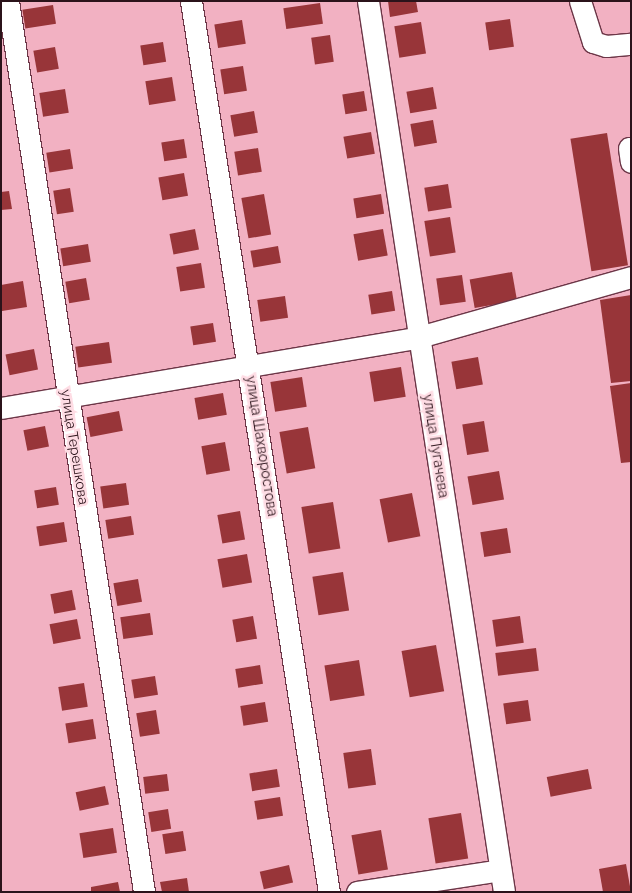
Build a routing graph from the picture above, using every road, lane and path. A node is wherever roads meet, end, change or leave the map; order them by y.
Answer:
1 (8, 1) edge
2 (191, 1) edge
3 (368, 1) edge
4 (580, 1) edge
5 (631, 44) edge
6 (631, 277) edge
7 (419, 337) junction
8 (250, 366) junction
9 (67, 398) junction
10 (1, 408) edge
11 (500, 870) junction
12 (144, 892) edge
13 (329, 892) edge
14 (357, 892) edge
15 (504, 892) edge

1 - 9 street, улица Терешкова
2 - 8 street, улица Шахворостова
3 - 7 street, улица Пугачева
4 - 5 street
6 - 7 street
7 - 8 street
7 - 11 street, улица Пугачева
8 - 9 street
8 - 13 street, улица Шахворостова
9 - 10 street
9 - 12 street, улица Терешкова
11 - 14 street
11 - 15 street, улица Пугачева

